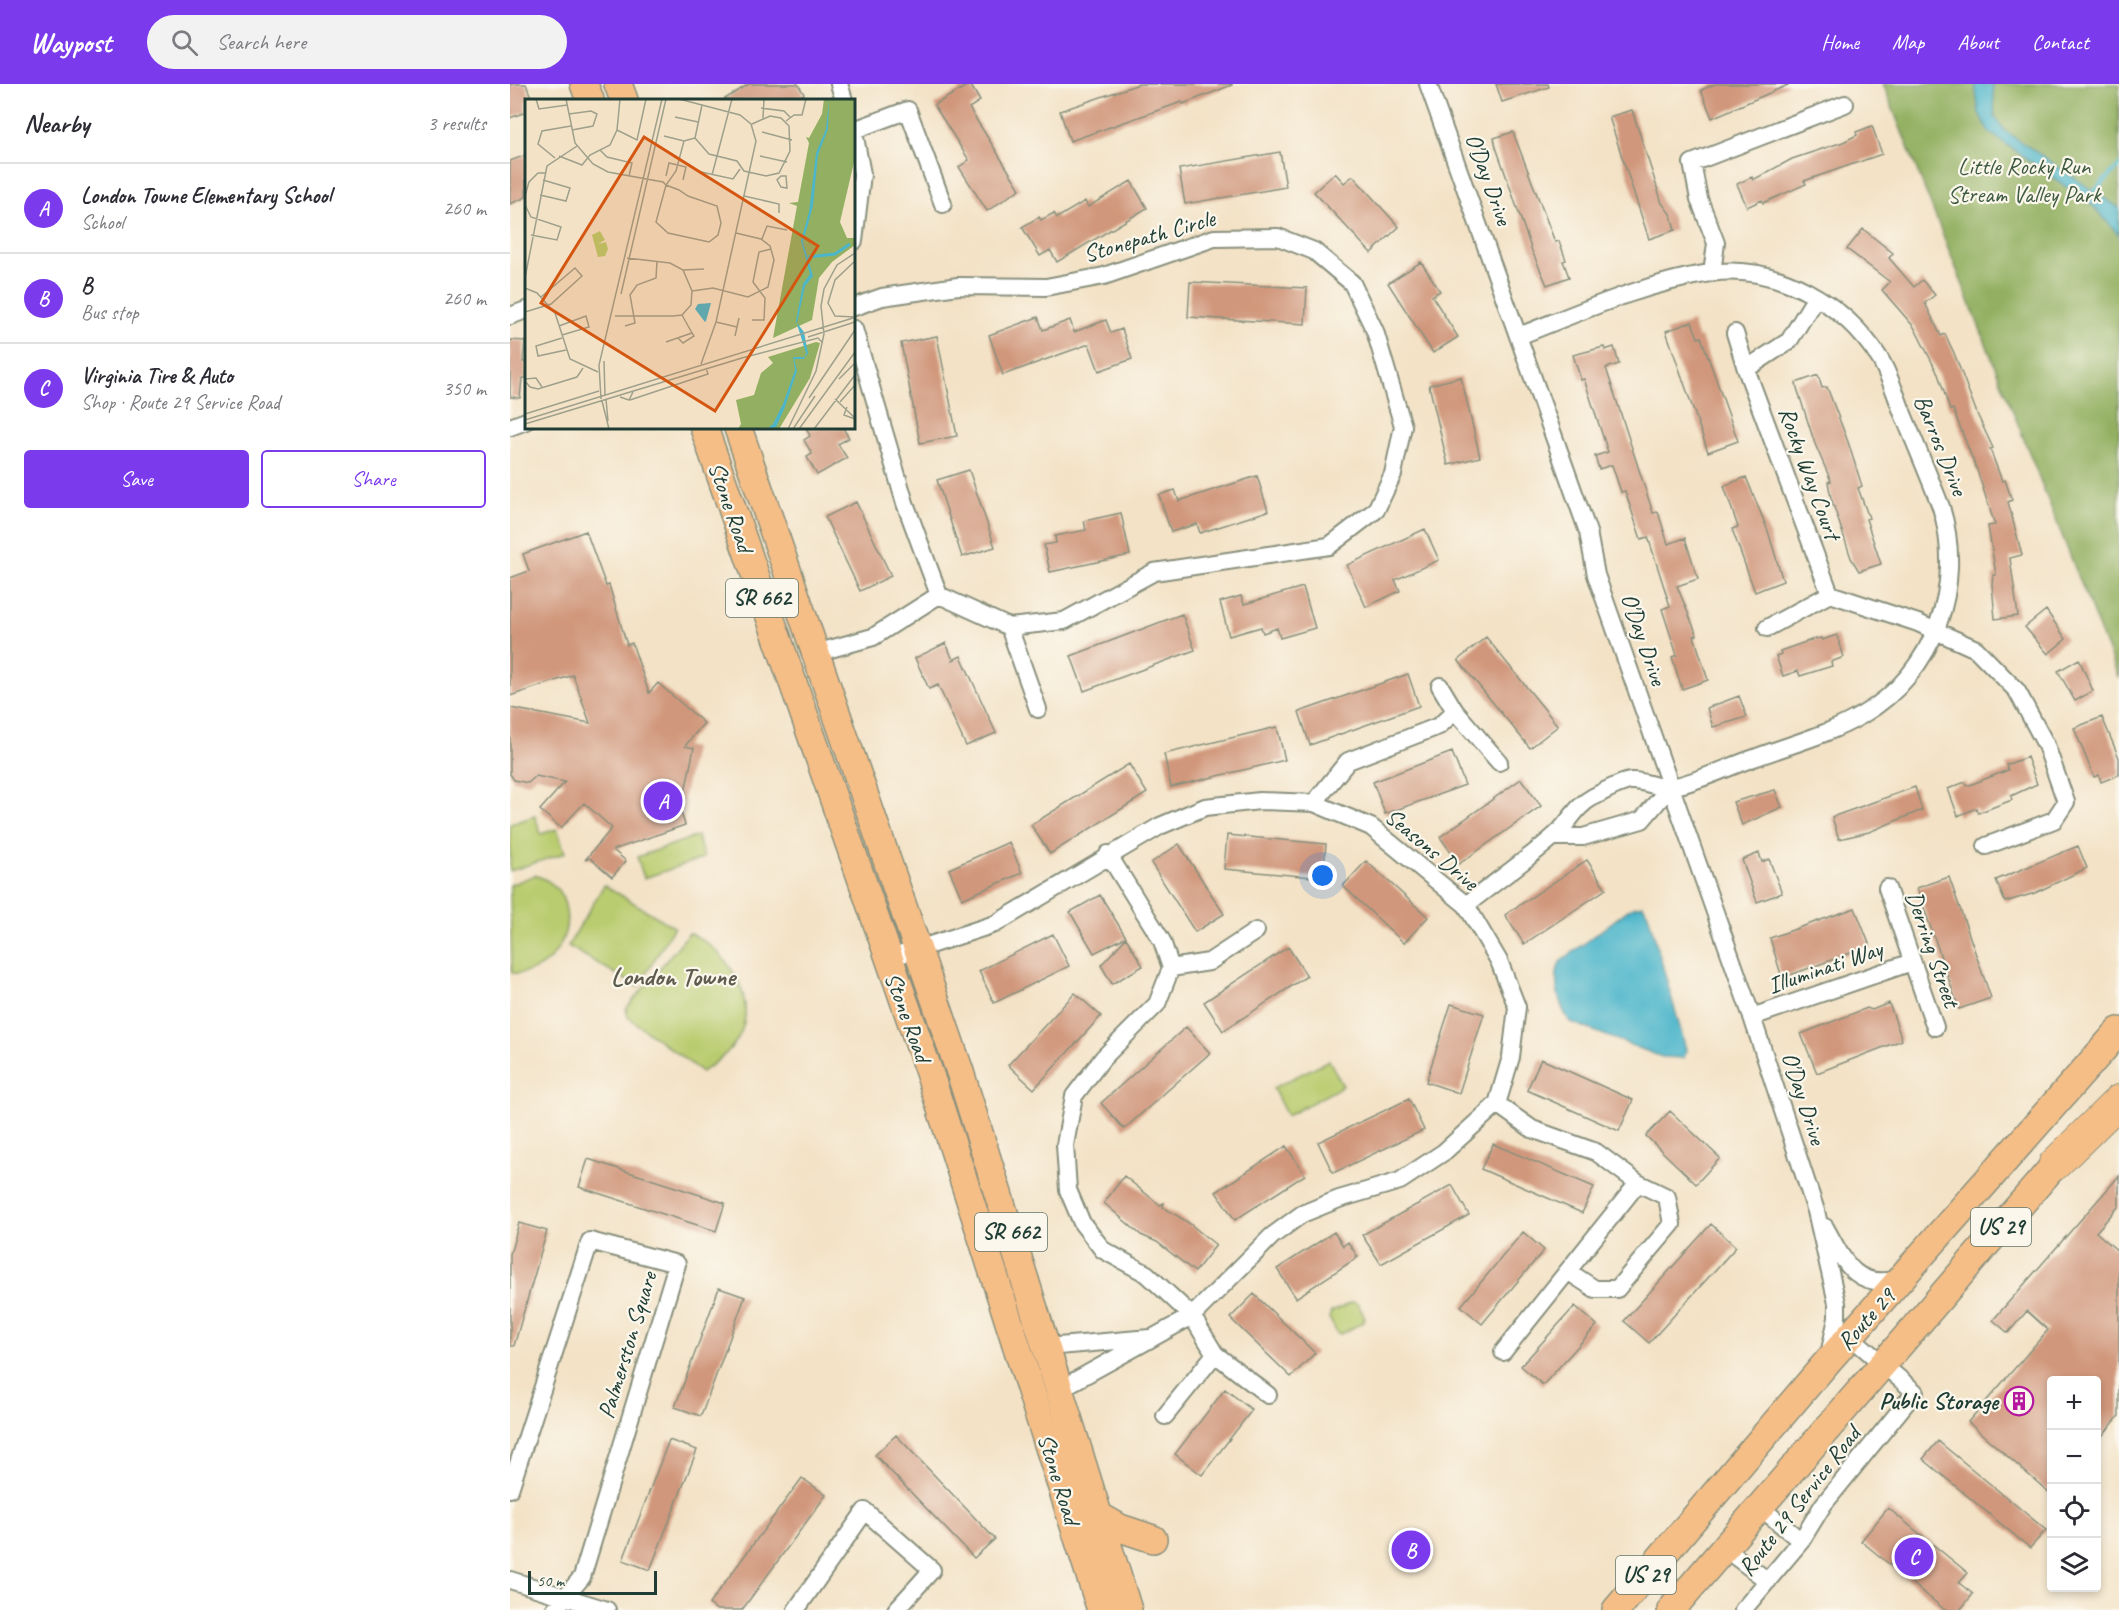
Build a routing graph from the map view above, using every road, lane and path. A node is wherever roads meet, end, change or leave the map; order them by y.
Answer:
1 (584, 84) edge
2 (618, 84) edge
3 (839, 84) edge
4 (1428, 84) edge
5 (590, 99) edge
6 (624, 99) edge
7 (844, 99) edge
8 (1845, 104) dead end
9 (855, 131) edge
10 (855, 136) edge
11 (944, 204) dead end
12 (855, 233) edge
13 (1712, 273) junction
14 (1816, 297) junction
15 (855, 307) edge
16 (525, 310) edge
17 (510, 316) edge
18 (855, 332) edge
19 (1735, 333) dead end
20 (1519, 336) junction
21 (1746, 369) junction
22 (525, 421) edge
23 (510, 427) edge
24 (704, 429) edge
25 (738, 429) edge
26 (1830, 594) junction
27 (939, 595) junction
28 (1009, 627) junction
29 (1767, 628) dead end
30 (1936, 632) junction
31 (816, 653) junction
32 (1440, 686) dead end
33 (1038, 709) dead end
34 (1455, 711) junction
35 (1499, 762) dead end
36 (1670, 787) junction
37 (1314, 803) junction
38 (1555, 837) junction
39 (1986, 846) dead end
40 (1108, 854) junction
41 (1887, 888) dead end
42 (1466, 905) junction
43 (1256, 931) dead end
44 (919, 950) junction
45 (887, 959) junction
46 (1912, 962) junction
47 (1171, 968) junction
48 (1752, 1017) junction
49 (1935, 1027) dead end
50 (2119, 1031) edge
51 (2119, 1090) edge
52 (2119, 1101) edge
53 (1497, 1104) junction
54 (2055, 1164) junction
55 (1638, 1183) junction
56 (1816, 1210) junction
57 (1569, 1272) junction
58 (1909, 1272) junction
59 (1192, 1316) junction
60 (1850, 1336) junction
61 (1156, 1338) junction
62 (1047, 1347) junction
63 (1503, 1352) dead end
64 (1215, 1354) junction
65 (1828, 1361) junction
66 (1882, 1364) junction
67 (1060, 1389) junction
68 (1268, 1395) dead end
69 (1166, 1416) dead end
70 (510, 1489) edge
71 (1760, 1507) junction
72 (1099, 1516) junction
73 (1153, 1539) dead end
74 (1801, 1541) junction
75 (1725, 1548) junction
76 (510, 1580) edge
77 (1768, 1581) junction
78 (559, 1603) edge
79 (607, 1610) edge
80 (796, 1610) edge
81 (896, 1610) edge
82 (1101, 1610) edge
83 (1128, 1610) edge
84 (1616, 1610) edge
85 (1671, 1610) edge
86 (1743, 1610) edge

1 - 5 main road
2 - 6 main road
3 - 7 street
4 - 20 street, O'Day Drive
8 - 13 street
9 - 11 street
10 - 12 street
13 - 14 street, Barros Drive
13 - 20 street, Barros Drive
14 - 21 street
14 - 30 street, Barros Drive
15 - 28 street, Stonepath Circle
16 - 17 street
18 - 27 street
19 - 21 street, Rocky Way Court
20 - 36 street, O'Day Drive
21 - 26 street, Rocky Way Court
22 - 23 street
24 - 45 main road, Stone Road / SR 662
25 - 31 main road, Stone Road / SR 662
26 - 29 street
26 - 30 street
27 - 28 street
27 - 31 street
28 - 33 street
30 - 36 street, Barros Drive
30 - 39 street
31 - 44 main road, Stone Road / SR 662
32 - 34 street
34 - 35 street
34 - 37 street
36 - 38 street
36 - 38 street
36 - 48 street, O'Day Drive
37 - 40 street, Seasons Drive
37 - 42 street, Seasons Drive
38 - 42 street
40 - 44 street, Seasons Drive
40 - 47 street
41 - 46 street, Derring Street
42 - 53 street, Seasons Drive
43 - 47 street
44 - 45 street, Seasons Drive
44 - 62 main road, Stone Road / SR 662
45 - 82 main road, Stone Road / SR 662
46 - 48 street, Illuminati Way
46 - 49 street, Derring Street
47 - 59 street
48 - 56 street, O'Day Drive
50 - 58 main road, Route 29 / US 29
51 - 54 main road, Route 29 / US 29
52 - 54 highway
53 - 55 street
53 - 59 street
54 - 66 main road, Route 29 / US 29
55 - 57 street
55 - 57 street
56 - 58 street, O'Day Drive
56 - 65 street, O'Day Drive
57 - 63 street
58 - 60 main road, Route 29 / US 29
59 - 61 street
59 - 64 street
60 - 65 main road, Route 29 / US 29
60 - 66 street
61 - 62 street
61 - 67 street
62 - 67 main road, Stone Road / SR 662
64 - 68 street
64 - 69 street
65 - 84 main road, Route 29 / US 29
66 - 71 main road, Route 29 / US 29
66 - 74 street, Route 29 Service Road
67 - 72 main road, Stone Road / SR 662
70 - 78 street, Palmerston Square
71 - 74 street
71 - 75 main road, Route 29 / US 29
72 - 73 main road
72 - 83 main road, Stone Road / SR 662
74 - 77 street, Route 29 Service Road
75 - 77 street
75 - 85 main road, Route 29 / US 29
76 - 78 street
77 - 86 street, Route 29 Service Road
78 - 79 street
80 - 81 street

